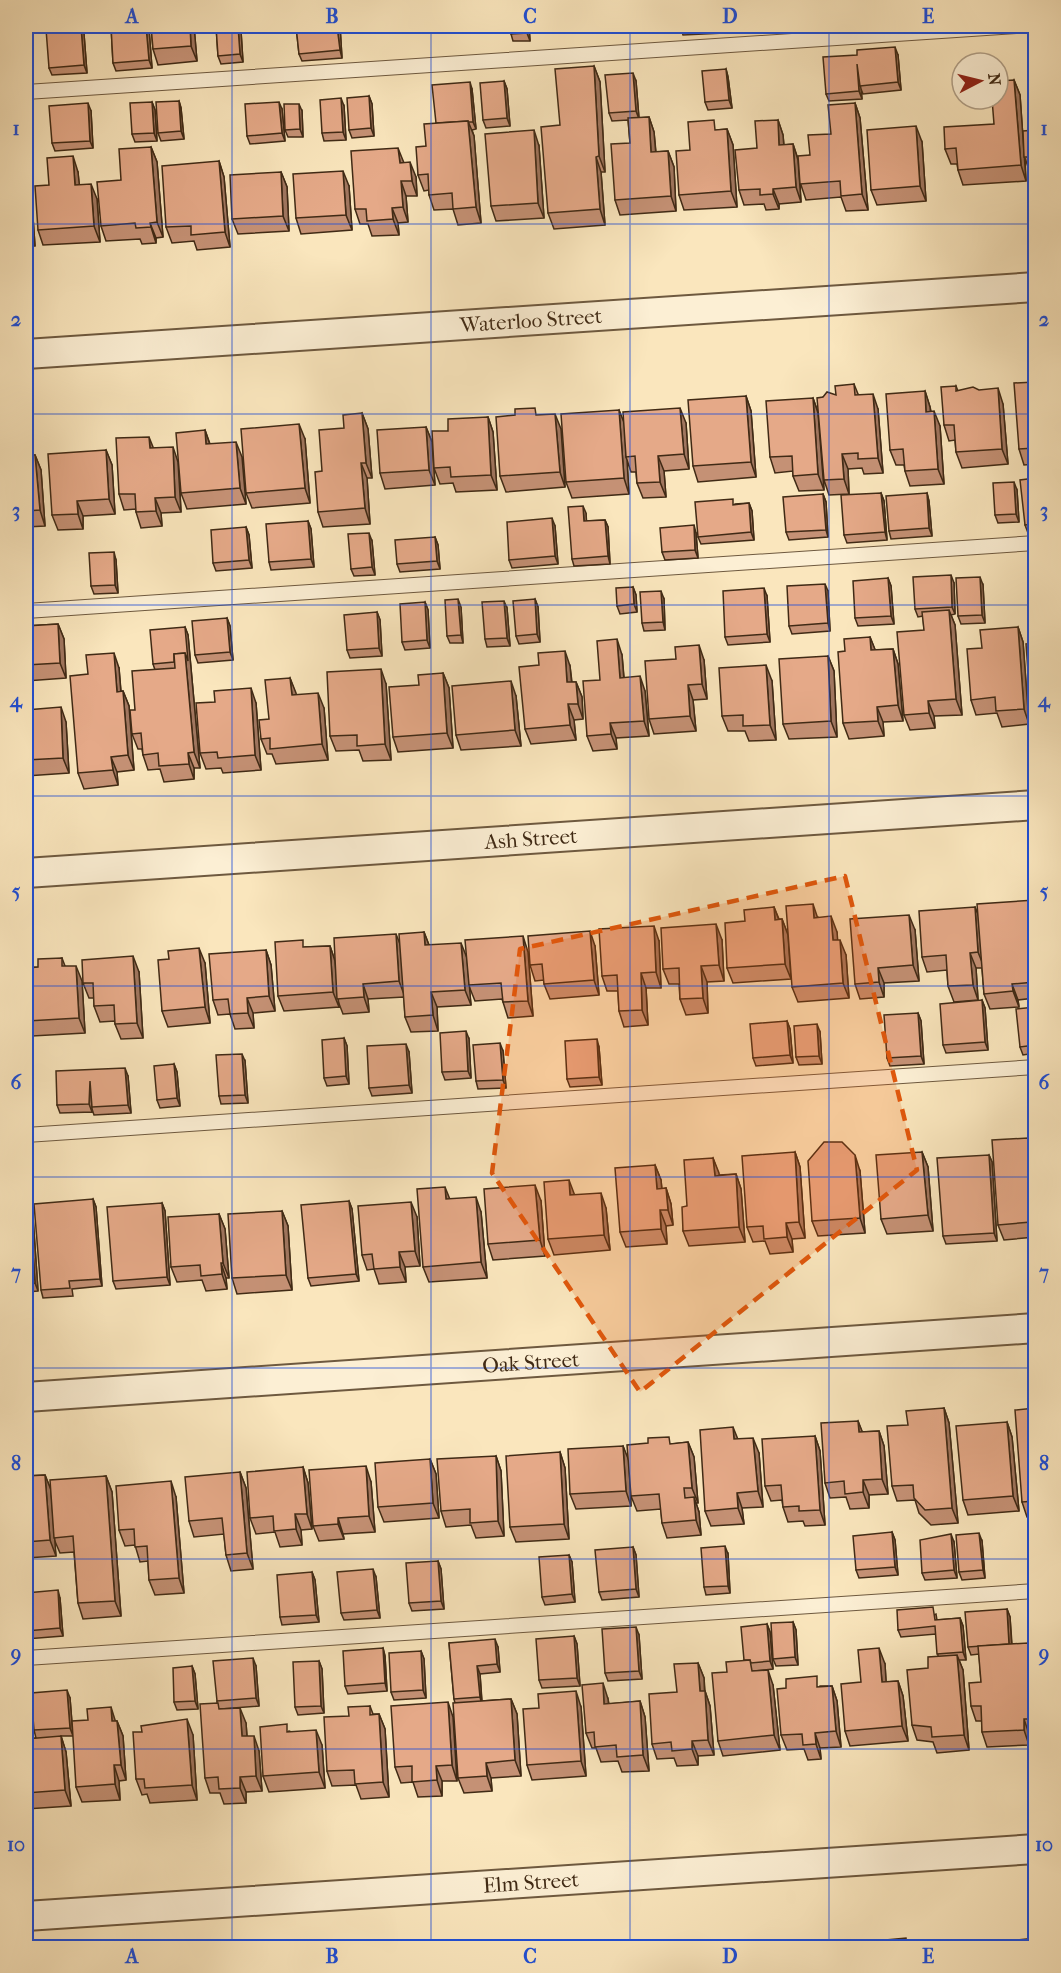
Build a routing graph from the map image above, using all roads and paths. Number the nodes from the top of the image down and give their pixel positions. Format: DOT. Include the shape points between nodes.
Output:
graph roads {
  1 [pos="1016,26"];
  2 [pos="26,92"];
  3 [pos="1035,287"];
  4 [pos="26,354"];
  5 [pos="1035,543"];
  6 [pos="26,611"];
  7 [pos="1035,805"];
  8 [pos="26,873"];
  9 [pos="1035,1067"];
  10 [pos="26,1135"];
  11 [pos="1035,1328"];
  12 [pos="26,1397"];
  13 [pos="1035,1591"];
  14 [pos="26,1658"];
  15 [pos="1035,1849"];
  16 [pos="26,1916"];
  1 -- 2 [label="lane"];
  3 -- 4 [label="street, Waterloo Street"];
  5 -- 6 [label="lane"];
  7 -- 8 [label="street, Ash Street"];
  9 -- 10 [label="lane"];
  11 -- 12 [label="street, Oak Street"];
  13 -- 14 [label="lane"];
  15 -- 16 [label="street, Elm Street"];
}
